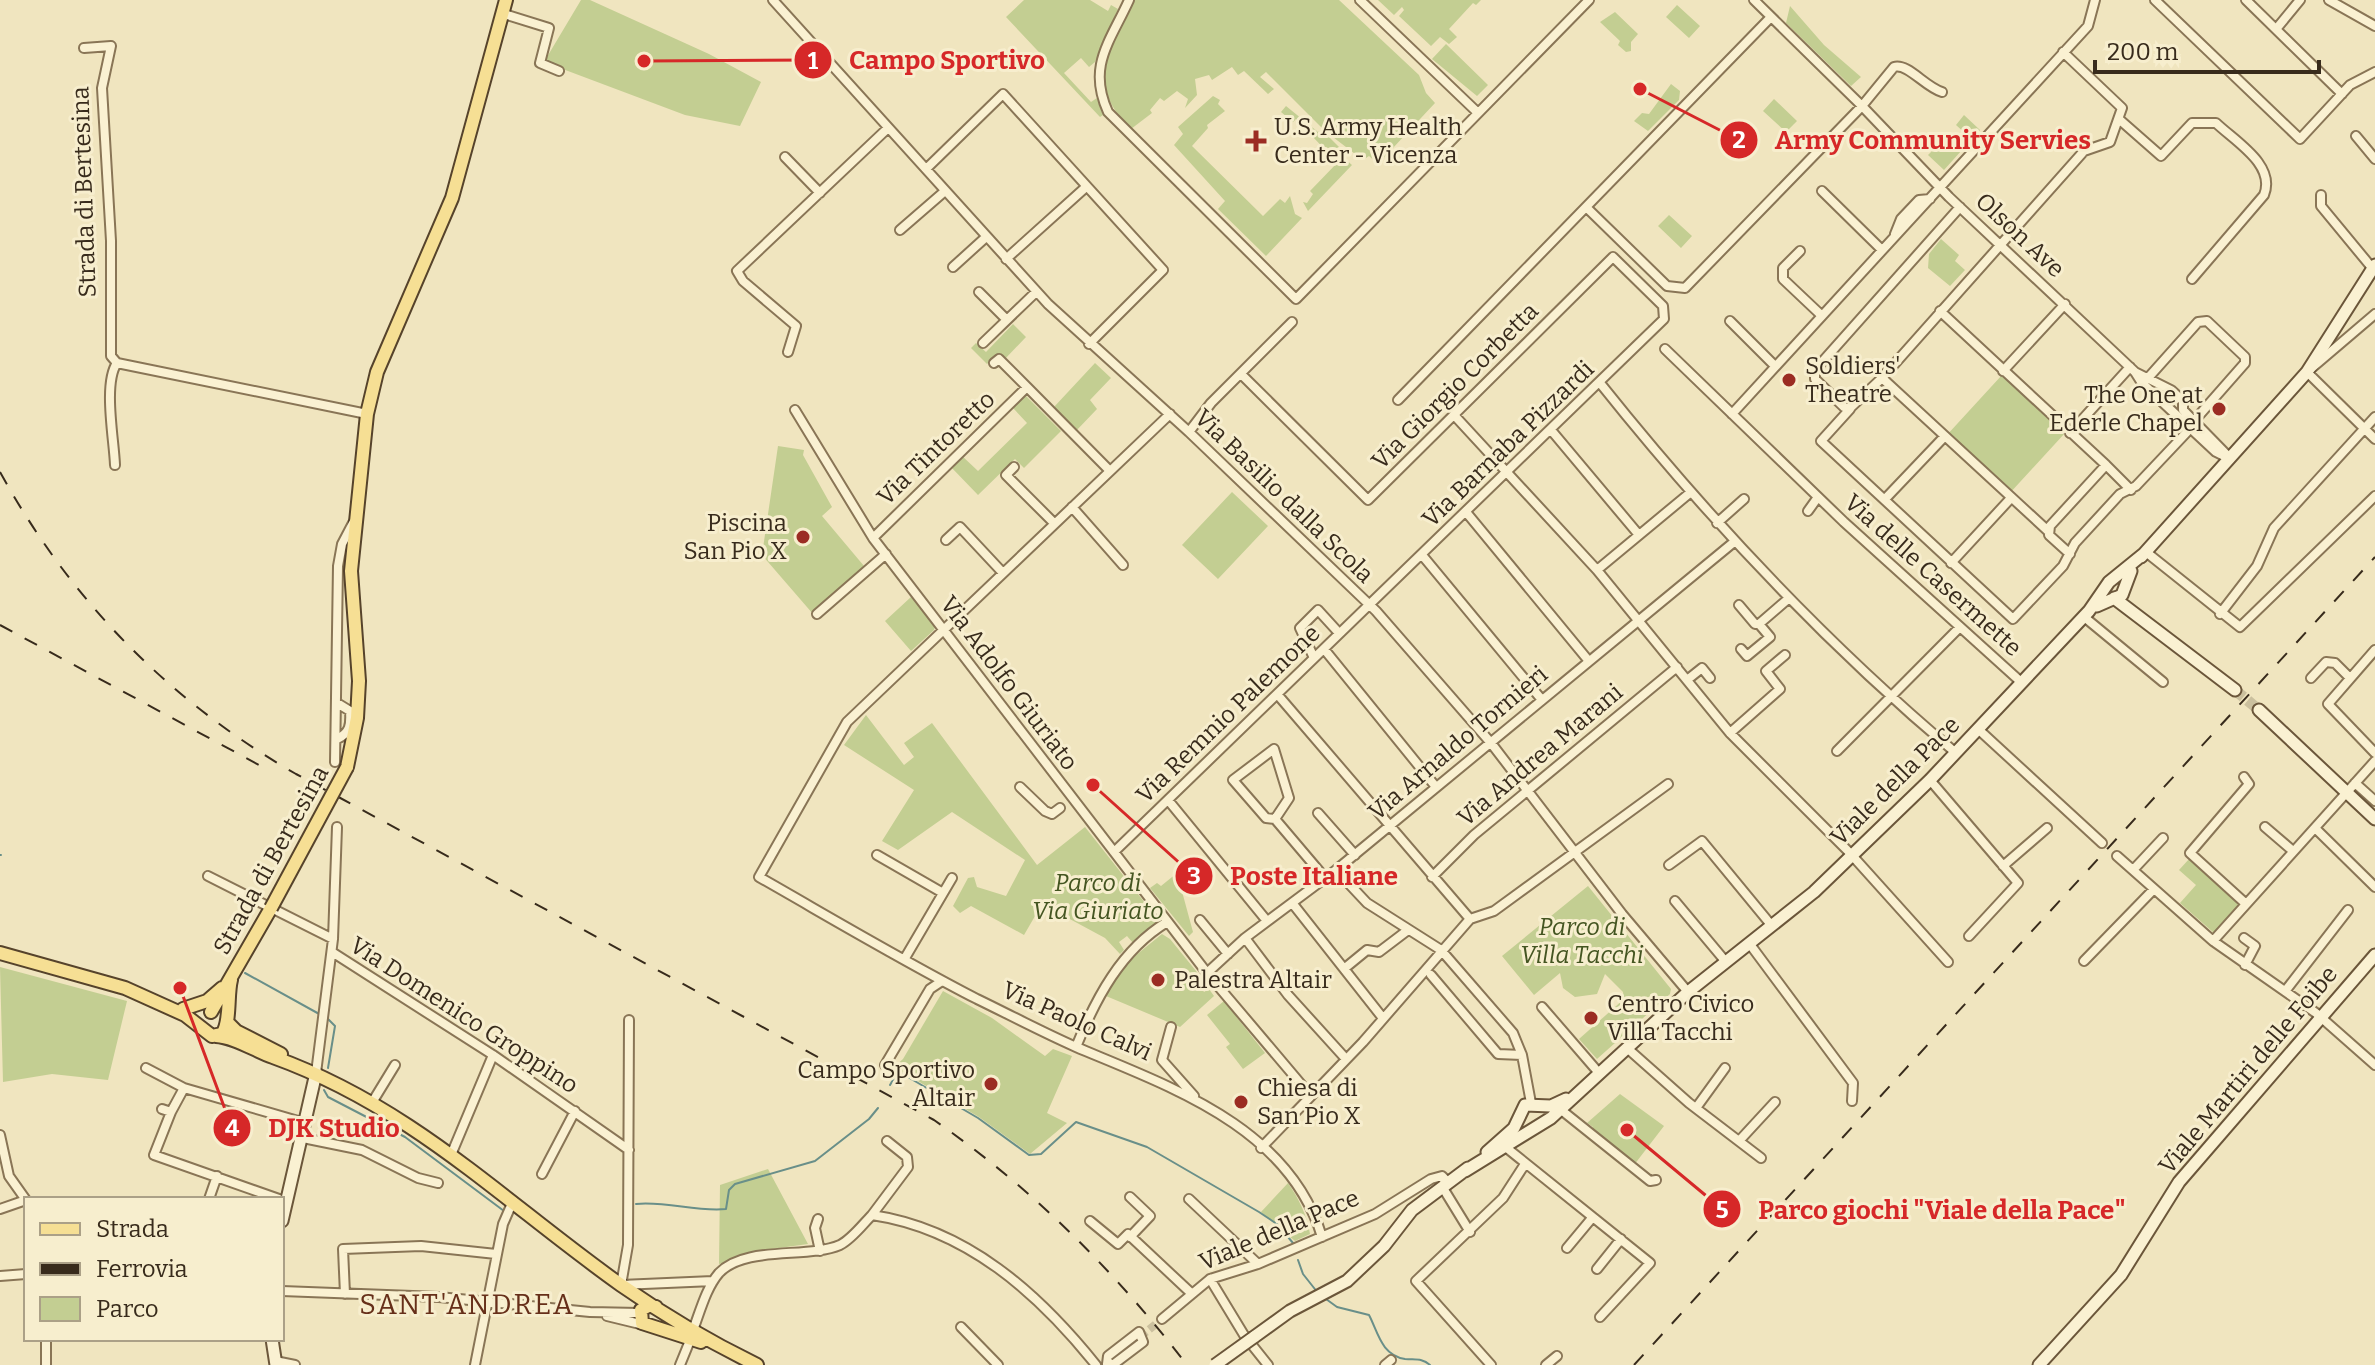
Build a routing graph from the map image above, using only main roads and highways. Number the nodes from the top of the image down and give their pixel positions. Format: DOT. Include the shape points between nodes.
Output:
graph roads {
  1 [pos="506,0"];
  2 [pos="2374,267"];
  3 [pos="2116,590"];
  4 [pos="2235,690"];
  5 [pos="2259,710"];
  6 [pos="2375,819"];
  7 [pos="0,953"];
  8 [pos="2375,955"];
  9 [pos="228,983"];
  10 [pos="164,1004"];
  11 [pos="183,1009"];
  12 [pos="210,1013"];
  13 [pos="227,1021"];
  14 [pos="210,1033"];
  15 [pos="314,1072"];
  16 [pos="1575,1093"];
  17 [pos="1536,1105"];
  18 [pos="1519,1118"];
  19 [pos="1538,1124"];
  20 [pos="1502,1144"];
  21 [pos="284,1198"];
  22 [pos="621,1285"];
  23 [pos="658,1309"];
  24 [pos="644,1319"];
  25 [pos="692,1334"];
  26 [pos="272,1341"];
  27 [pos="276,1363"];
  28 [pos="757,1365"];
  29 [pos="1215,1365"];
  30 [pos="2039,1365"];
  1 -- 9 [label="main road, Strada di Bertesina, bridge" via="452,198 377,372 367,414 351,571 359,681 354,741"];
  2 -- 3 [label="main road, Viale della Pace" via="2307,372"];
  3 -- 4 [label="main road"];
  3 -- 16 [label="main road, Viale della Pace" via="2083,616 1853,856"];
  5 -- 6 [label="main road"];
  7 -- 10 [label="main road"];
  8 -- 30 [label="main road, Viale Martiri delle Foibe" via="2179,1182 2101,1300"];
  9 -- 11 [label="main road" via="207,1001"];
  9 -- 12 [label="main road, Strada di Bertesina"];
  9 -- 13 [label="main road, Strada di Bertesina"];
  10 -- 11 [label="main road"];
  10 -- 14 [label="main road"];
  11 -- 12 [label="main road"];
  12 -- 13 [label="main road" via="222,1013"];
  12 -- 14 [label="main road, Strada di Bertesina" via="203,1023"];
  13 -- 14 [label="main road" via="224,1032"];
  13 -- 15 [label="main road" via="236,1031"];
  14 -- 15 [label="main road"];
  15 -- 21 [label="main road" via="303,1138"];
  15 -- 22 [label="main road" via="373,1101 451,1155"];
  16 -- 17 [label="main road, Viale della Pace" via="1554,1105"];
  16 -- 19 [label="main road, Viale della Pace"];
  17 -- 18 [label="main road, Viale della Pace" via="1523,1107"];
  17 -- 19 [label="main road"];
  18 -- 19 [label="main road" via="1527,1127"];
  18 -- 20 [label="main road, Viale della Pace"];
  19 -- 20 [label="main road, Viale della Pace"];
  20 -- 29 [label="main road, Viale della Pace, bridge" via="1412,1210 1347,1281 1290,1311"];
  22 -- 23 [label="main road"];
  22 -- 24 [label="main road"];
  23 -- 24 [label="main road" via="650,1305"];
  23 -- 24 [label="main road" via="660,1320"];
  23 -- 25 [label="main road"];
  24 -- 25 [label="main road"];
  25 -- 28 [label="main road"];
  26 -- 27 [label="main road"];
}
